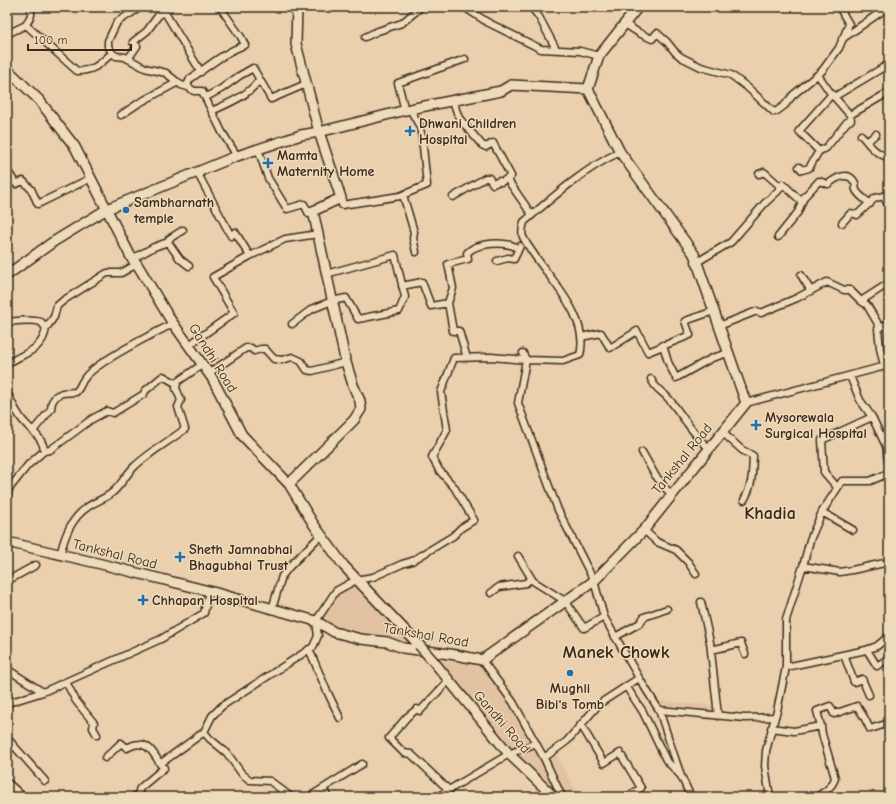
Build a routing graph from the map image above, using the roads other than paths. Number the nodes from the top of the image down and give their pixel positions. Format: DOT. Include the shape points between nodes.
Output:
graph roads {
  1 [pos="31,7"];
  2 [pos="141,7"];
  3 [pos="170,7"];
  4 [pos="220,7"];
  5 [pos="297,7"];
  6 [pos="421,7"];
  7 [pos="464,7"];
  8 [pos="531,7"];
  9 [pos="638,7"];
  10 [pos="839,7"];
  11 [pos="888,7"];
  12 [pos="164,11"];
  13 [pos="625,24"];
  14 [pos="26,25"];
  15 [pos="7,34"];
  16 [pos="365,37"];
  17 [pos="842,39"];
  18 [pos="556,49"];
  19 [pos="112,53"];
  20 [pos="599,56"];
  21 [pos="128,59"];
  22 [pos="465,59"];
  23 [pos="889,64"];
  24 [pos="7,70"];
  25 [pos="201,72"];
  26 [pos="818,75"];
  27 [pos="259,80"];
  28 [pos="178,82"];
  29 [pos="306,84"];
  30 [pos="188,87"];
  31 [pos="588,89"];
  32 [pos="889,92"];
  33 [pos="833,96"];
  34 [pos="206,97"];
  35 [pos="453,101"];
  36 [pos="408,110"];
  37 [pos="212,111"];
  38 [pos="121,115"];
  39 [pos="850,115"];
  40 [pos="319,132"];
  41 [pos="876,134"];
  42 [pos="861,135"];
  43 [pos="867,142"];
  44 [pos="258,149"];
  45 [pos="819,151"];
  46 [pos="620,152"];
  47 [pos="237,156"];
  48 [pos="889,161"];
  49 [pos="799,167"];
  50 [pos="7,170"];
  51 [pos="196,172"];
  52 [pos="759,174"];
  53 [pos="91,178"];
  54 [pos="507,179"];
  55 [pos="781,187"];
  56 [pos="403,195"];
  57 [pos="886,195"];
  58 [pos="453,197"];
  59 [pos="341,198"];
  60 [pos="801,201"];
  61 [pos="870,204"];
  62 [pos="889,206"];
  63 [pos="107,209"];
  64 [pos="313,213"];
  65 [pos="532,215"];
  66 [pos="842,223"];
  67 [pos="183,230"];
  68 [pos="318,234"];
  69 [pos="778,237"];
  70 [pos="525,240"];
  71 [pos="168,242"];
  72 [pos="518,248"];
  73 [pos="416,252"];
  74 [pos="250,256"];
  75 [pos="496,261"];
  76 [pos="135,262"];
  77 [pos="697,262"];
  78 [pos="189,266"];
  79 [pos="326,274"];
  80 [pos="7,275"];
  81 [pos="801,275"];
  82 [pos="889,283"];
  83 [pos="402,286"];
  84 [pos="811,291"];
  85 [pos="861,300"];
  86 [pos="332,301"];
  87 [pos="448,303"];
  88 [pos="714,311"];
  89 [pos="7,322"];
  90 [pos="174,323"];
  91 [pos="889,323"];
  92 [pos="292,324"];
  93 [pos="878,324"];
  94 [pos="719,326"];
  95 [pos="46,328"];
  96 [pos="581,338"];
  97 [pos="189,344"];
  98 [pos="663,346"];
  99 [pos="523,353"];
  100 [pos="728,353"];
  101 [pos="468,358"];
  102 [pos="526,360"];
  103 [pos="346,362"];
  104 [pos="7,364"];
  105 [pos="202,364"];
  106 [pos="886,366"];
  107 [pos="209,373"];
  108 [pos="850,376"];
  109 [pos="652,379"];
  110 [pos="177,384"];
  111 [pos="7,392"];
  112 [pos="746,403"];
  113 [pos="872,417"];
  114 [pos="33,431"];
  115 [pos="722,432"];
  116 [pos="709,448"];
  117 [pos="44,451"];
  118 [pos="642,452"];
  119 [pos="889,468"];
  120 [pos="889,473"];
  121 [pos="289,484"];
  122 [pos="837,487"];
  123 [pos="671,494"];
  124 [pos="7,498"];
  125 [pos="744,500"];
  126 [pos="822,512"];
  127 [pos="644,530"];
  128 [pos="854,530"];
  129 [pos="321,535"];
  130 [pos="7,542"];
  131 [pos="60,555"];
  132 [pos="518,556"];
  133 [pos="889,562"];
  134 [pos="36,565"];
  135 [pos="803,566"];
  136 [pos="696,574"];
  137 [pos="531,578"];
  138 [pos="356,580"];
  139 [pos="7,581"];
  140 [pos="594,581"];
  141 [pos="209,591"];
  142 [pos="491,593"];
  143 [pos="566,601"];
  144 [pos="701,602"];
  145 [pos="272,609"];
  146 [pos="667,609"];
  147 [pos="604,617"];
  148 [pos="316,621"];
  149 [pos="889,636"];
  150 [pos="615,637"];
  151 [pos="309,649"];
  152 [pos="711,650"];
  153 [pos="867,650"];
  154 [pos="745,654"];
  155 [pos="844,655"];
  156 [pos="889,658"];
  157 [pos="482,660"];
  158 [pos="7,667"];
  159 [pos="786,667"];
  160 [pos="639,678"];
  161 [pos="449,680"];
  162 [pos="66,682"];
  163 [pos="626,686"];
  164 [pos="43,692"];
  165 [pos="869,694"];
  166 [pos="7,700"];
  167 [pos="659,710"];
  168 [pos="718,716"];
  169 [pos="775,717"];
  170 [pos="340,718"];
  171 [pos="889,723"];
  172 [pos="581,725"];
  173 [pos="821,726"];
  174 [pos="771,728"];
  175 [pos="204,732"];
  176 [pos="98,735"];
  177 [pos="7,738"];
  178 [pos="536,743"];
  179 [pos="509,754"];
  180 [pos="105,758"];
  181 [pos="544,758"];
  182 [pos="160,764"];
  183 [pos="362,764"];
  184 [pos="681,776"];
  185 [pos="45,781"];
  186 [pos="7,784"];
  187 [pos="323,789"];
  188 [pos="449,790"];
  189 [pos="21,797"];
  190 [pos="134,797"];
  191 [pos="291,797"];
  192 [pos="309,797"];
  193 [pos="328,797"];
  194 [pos="437,797"];
  195 [pos="554,797"];
  196 [pos="562,797"];
  197 [pos="627,797"];
  198 [pos="691,797"];
  199 [pos="770,797"];
  200 [pos="816,797"];
  1 -- 14 [label="street" via="31,15"];
  2 -- 19 [label="street" via="117,22 108,41"];
  3 -- 12 [label="street"];
  4 -- 25 [label="street" via="245,45 239,46"];
  5 -- 29 [label="street" via="296,44"];
  6 -- 16 [label="street" via="402,23"];
  7 -- 18 [label="street" via="487,22 541,49"];
  8 -- 18 [label="street"];
  9 -- 13 [label="street"];
  10 -- 17 [label="street" via="849,24"];
  11 -- 17 [label="street"];
  12 -- 21 [label="street" via="151,28 133,42 137,46"];
  12 -- 25 [label="street"];
  13 -- 20 [label="street"];
  13 -- 26 [label="street" via="652,39 658,33 675,52 690,62 731,75 774,112"];
  14 -- 15 [label="street"];
  14 -- 19 [label="street" via="77,71 87,71 101,64"];
  17 -- 26 [label="street" via="839,48"];
  18 -- 20 [label="street"];
  19 -- 21 [label="street"];
  20 -- 31 [label="street"];
  21 -- 28 [label="street" via="145,68 166,73"];
  22 -- 36 [label="street" via="398,82"];
  23 -- 33 [label="street"];
  24 -- 53 [label="street, Gandhi Road" via="39,100 75,146"];
  25 -- 30 [label="street" via="190,79"];
  26 -- 33 [label="street"];
  27 -- 29 [label="street" via="271,99"];
  27 -- 34 [label="street" via="253,68"];
  27 -- 37 [label="street" via="246,94"];
  28 -- 30 [label="street"];
  28 -- 38 [label="street"];
  29 -- 40 [label="street"];
  30 -- 34 [label="street" via="194,91 202,91"];
  31 -- 35 [label="street" via="511,85 501,91"];
  31 -- 46 [label="street"];
  32 -- 39 [label="street"];
  33 -- 39 [label="street"];
  33 -- 45 [label="street" via="798,131"];
  34 -- 37 [label="street"];
  35 -- 36 [label="street"];
  35 -- 54 [label="street" via="459,118 482,145 486,147 493,143 511,176"];
  36 -- 40 [label="street"];
  36 -- 56 [label="street" via="421,131 427,185"];
  37 -- 47 [label="street"];
  39 -- 45 [label="street" via="851,120 826,148"];
  40 -- 44 [label="street"];
  40 -- 59 [label="street"];
  41 -- 43 [label="street"];
  42 -- 43 [label="street"];
  43 -- 48 [label="street" via="874,151 887,157"];
  44 -- 47 [label="street"];
  44 -- 64 [label="street" via="268,178 287,210 304,204 309,214"];
  45 -- 49 [label="street" via="809,168 802,170"];
  46 -- 65 [label="street" via="605,159 545,202"];
  46 -- 77 [label="street" via="694,254"];
  47 -- 51 [label="street"];
  50 -- 53 [label="street" via="16,184 23,181 31,189 38,204"];
  51 -- 63 [label="street"];
  51 -- 74 [label="street" via="231,236 235,232"];
  52 -- 55 [label="street" via="764,172"];
  53 -- 63 [label="street, Gandhi Road"];
  54 -- 58 [label="street" via="492,184 489,178 485,178"];
  54 -- 65 [label="street"];
  55 -- 60 [label="street" via="783,184"];
  55 -- 77 [label="street" via="731,242"];
  56 -- 59 [label="street" via="342,205"];
  56 -- 73 [label="street" via="414,232"];
  57 -- 61 [label="street" via="875,198"];
  57 -- 62 [label="street"];
  59 -- 64 [label="street"];
  60 -- 61 [label="street" via="819,181 828,184 844,175 851,177 856,190"];
  60 -- 69 [label="street" via="798,212"];
  61 -- 66 [label="street" via="857,215 851,213"];
  63 -- 76 [label="street, Gandhi Road"];
  63 -- 80 [label="street" via="53,242"];
  64 -- 68 [label="street"];
  65 -- 70 [label="street" via="524,222 522,236"];
  67 -- 71 [label="street"];
  68 -- 74 [label="street" via="286,239"];
  68 -- 79 [label="street"];
  70 -- 72 [label="street"];
  70 -- 96 [label="street" via="576,317"];
  71 -- 76 [label="street" via="154,247"];
  71 -- 78 [label="street" via="180,259"];
  72 -- 75 [label="street" via="514,259"];
  72 -- 87 [label="street" via="500,243 486,245 471,249 467,253 468,259 448,264 453,288"];
  74 -- 97 [label="street" via="213,277 234,313"];
  76 -- 90 [label="street, Gandhi Road"];
  76 -- 95 [label="street" via="121,273 107,273 64,300 57,306 54,317"];
  77 -- 88 [label="street"];
  79 -- 83 [label="street" via="395,255"];
  79 -- 86 [label="street"];
  81 -- 84 [label="street"];
  82 -- 85 [label="street"];
  83 -- 86 [label="street" via="405,297 399,311 358,318 346,298"];
  83 -- 87 [label="street" via="422,282 431,306"];
  84 -- 85 [label="street" via="827,282 850,290"];
  84 -- 94 [label="street" via="761,313 756,311"];
  85 -- 93 [label="street" via="867,305"];
  86 -- 92 [label="street" via="312,309"];
  86 -- 103 [label="street"];
  87 -- 101 [label="street" via="453,331 459,331"];
  88 -- 94 [label="street"];
  88 -- 98 [label="street" via="685,321 690,335"];
  89 -- 95 [label="street" via="37,321"];
  90 -- 97 [label="street, Gandhi Road"];
  90 -- 114 [label="street" via="98,366 84,379 76,392 56,396 51,409"];
  91 -- 106 [label="street" via="878,329 880,348"];
  94 -- 100 [label="street"];
  95 -- 104 [label="street" via="43,341 37,348"];
  96 -- 98 [label="street" via="601,333 610,348 637,331 648,352"];
  96 -- 102 [label="street" via="580,355 563,361"];
  97 -- 105 [label="street, Gandhi Road"];
  98 -- 100 [label="street" via="676,378 712,358"];
  99 -- 102 [label="street"];
  100 -- 112 [label="street"];
  101 -- 102 [label="street"];
  101 -- 138 [label="street" via="454,358 441,392 447,430 432,457 474,520 412,561 373,577"];
  102 -- 140 [label="street" via="518,403 558,510"];
  103 -- 107 [label="street" via="312,371 307,370 301,361 292,357 274,359 266,349 254,352 251,348 246,348"];
  103 -- 121 [label="street" via="361,409 354,420"];
  105 -- 107 [label="street, Gandhi Road"];
  105 -- 110 [label="street"];
  106 -- 108 [label="street"];
  107 -- 121 [label="street, Gandhi Road" via="242,435"];
  108 -- 112 [label="street"];
  108 -- 113 [label="street" via="860,400"];
  109 -- 116 [label="street" via="655,387 668,398 698,439"];
  110 -- 117 [label="street" via="164,376 144,394 113,413 107,411 92,419 50,450"];
  110 -- 131 [label="street" via="181,400 178,407 185,429 149,453 133,467 117,488 78,515 65,535"];
  111 -- 114 [label="street" via="19,416"];
  112 -- 115 [label="street, Tankshal Road"];
  113 -- 119 [label="street" via="886,446"];
  113 -- 122 [label="street" via="822,440 824,472"];
  114 -- 117 [label="street" via="44,446"];
  115 -- 116 [label="street, Tankshal Road"];
  115 -- 125 [label="street" via="742,450 754,456 750,490"];
  116 -- 123 [label="street, Tankshal Road"];
  117 -- 124 [label="street" via="28,465 9,489"];
  118 -- 123 [label="street" via="655,475"];
  120 -- 122 [label="street" via="870,481 842,481"];
  121 -- 129 [label="street, Gandhi Road"];
  122 -- 126 [label="street"];
  123 -- 127 [label="street, Tankshal Road"];
  126 -- 128 [label="street"];
  126 -- 135 [label="street" via="810,540"];
  127 -- 136 [label="street" via="657,542 676,550"];
  127 -- 140 [label="street, Tankshal Road"];
  129 -- 138 [label="street, Gandhi Road"];
  129 -- 145 [label="street" via="282,576"];
  130 -- 131 [label="street, Tankshal Road"];
  131 -- 141 [label="street, Tankshal Road"];
  132 -- 137 [label="street"];
  133 -- 135 [label="street" via="840,572"];
  134 -- 139 [label="street"];
  135 -- 159 [label="street" via="786,620"];
  137 -- 142 [label="street" via="526,583 499,587"];
  137 -- 143 [label="street"];
  138 -- 148 [label="street" via="336,591"];
  138 -- 161 [label="street, Gandhi Road, bridge"];
  140 -- 143 [label="street, Tankshal Road"];
  140 -- 147 [label="street"];
  141 -- 145 [label="street, Tankshal Road"];
  141 -- 162 [label="street" via="204,613 161,639"];
  143 -- 147 [label="street" via="584,628"];
  143 -- 157 [label="street, Tankshal Road"];
  144 -- 152 [label="street"];
  145 -- 148 [label="street, Tankshal Road"];
  146 -- 150 [label="street" via="644,617 640,623"];
  147 -- 150 [label="street"];
  148 -- 151 [label="street" via="318,636"];
  148 -- 157 [label="street, Tankshal Road" via="334,632 361,639"];
  149 -- 153 [label="street" via="878,646"];
  150 -- 160 [label="street"];
  151 -- 170 [label="street"];
  151 -- 175 [label="street" via="222,706 212,716"];
  152 -- 154 [label="street" via="741,643"];
  152 -- 168 [label="street"];
  153 -- 155 [label="street"];
  153 -- 156 [label="street" via="877,666"];
  155 -- 159 [label="street"];
  155 -- 165 [label="street" via="854,682 862,679"];
  157 -- 178 [label="street" via="513,702"];
  158 -- 164 [label="street"];
  159 -- 169 [label="street"];
  160 -- 163 [label="street"];
  160 -- 167 [label="street"];
  161 -- 179 [label="street, Gandhi Road"];
  161 -- 188 [label="street" via="420,711 417,709 407,717 389,738 404,753 412,754"];
  162 -- 164 [label="street"];
  162 -- 176 [label="street" via="76,701 94,723 93,728"];
  163 -- 172 [label="street" via="599,704"];
  163 -- 184 [label="street" via="643,712 666,760"];
  164 -- 166 [label="street" via="11,702"];
  167 -- 168 [label="street"];
  167 -- 184 [label="street"];
  168 -- 169 [label="street"];
  169 -- 174 [label="street"];
  171 -- 173 [label="street" via="870,729 857,706 834,714 830,706 817,711"];
  172 -- 181 [label="street"];
  172 -- 197 [label="street" via="604,763 620,753 640,788"];
  173 -- 174 [label="street" via="794,731"];
  173 -- 200 [label="street" via="835,778 828,789"];
  174 -- 199 [label="street" via="765,766"];
  175 -- 182 [label="street"];
  175 -- 191 [label="street" via="227,752 242,774 250,780 270,781"];
  177 -- 185 [label="street"];
  178 -- 179 [label="street"];
  178 -- 181 [label="street"];
  179 -- 188 [label="street"];
  179 -- 195 [label="street, Gandhi Road"];
  180 -- 182 [label="street" via="121,743 127,748 134,744 142,744 152,750"];
  181 -- 196 [label="street"];
  182 -- 190 [label="street" via="164,768 140,788"];
  183 -- 187 [label="street"];
  184 -- 198 [label="street"];
  186 -- 189 [label="street"];
  187 -- 192 [label="street"];
  187 -- 193 [label="street"];
  188 -- 194 [label="street"];
}
